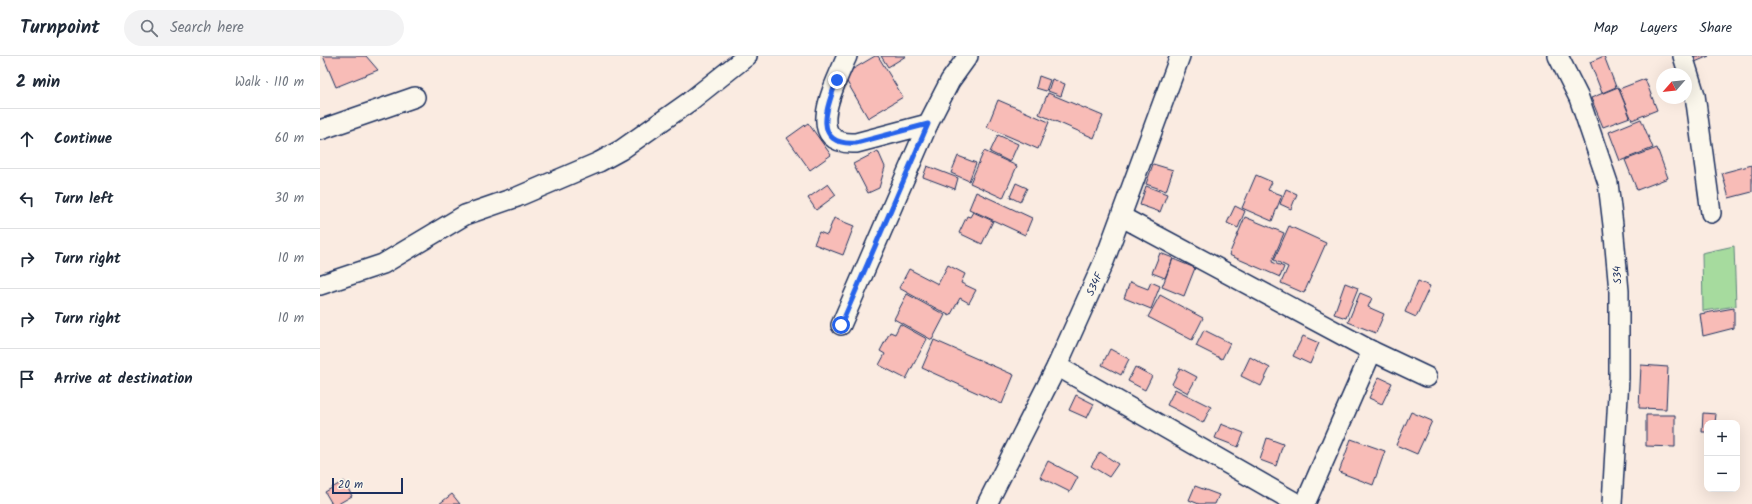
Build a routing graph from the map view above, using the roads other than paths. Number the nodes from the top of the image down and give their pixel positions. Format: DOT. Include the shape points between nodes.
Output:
graph roads {
  1 [pos="747,56"];
  2 [pos="847,56"];
  3 [pos="968,56"];
  4 [pos="1180,56"];
  5 [pos="1558,56"];
  6 [pos="1684,56"];
  7 [pos="414,97"];
  8 [pos="928,124"];
  9 [pos="320,130"];
  10 [pos="1710,213"];
  11 [pos="1122,217"];
  12 [pos="320,285"];
  13 [pos="841,325"];
  14 [pos="1372,352"];
  15 [pos="1057,366"];
  16 [pos="1427,378"];
  17 [pos="987,504"];
  18 [pos="1298,504"];
  19 [pos="1305,504"];
  20 [pos="1612,504"];
  1 -- 12 [label="street" via="689,102 621,150 599,162 517,197 465,215 383,264"];
  2 -- 8 [label="street" via="825,118 829,134 836,140 844,144 856,143"];
  3 -- 8 [label="street" via="950,81"];
  4 -- 11 [label="street, S34F"];
  5 -- 20 [label="street, S34" via="1579,98 1608,183 1610,197 1619,291 1619,370"];
  6 -- 10 [label="street" via="1695,95"];
  7 -- 9 [label="street"];
  8 -- 13 [label="street"];
  11 -- 14 [label="street"];
  11 -- 15 [label="street, S34F"];
  14 -- 16 [label="street"];
  14 -- 19 [label="street"];
  15 -- 17 [label="street, S34F"];
  15 -- 18 [label="street"];
}
